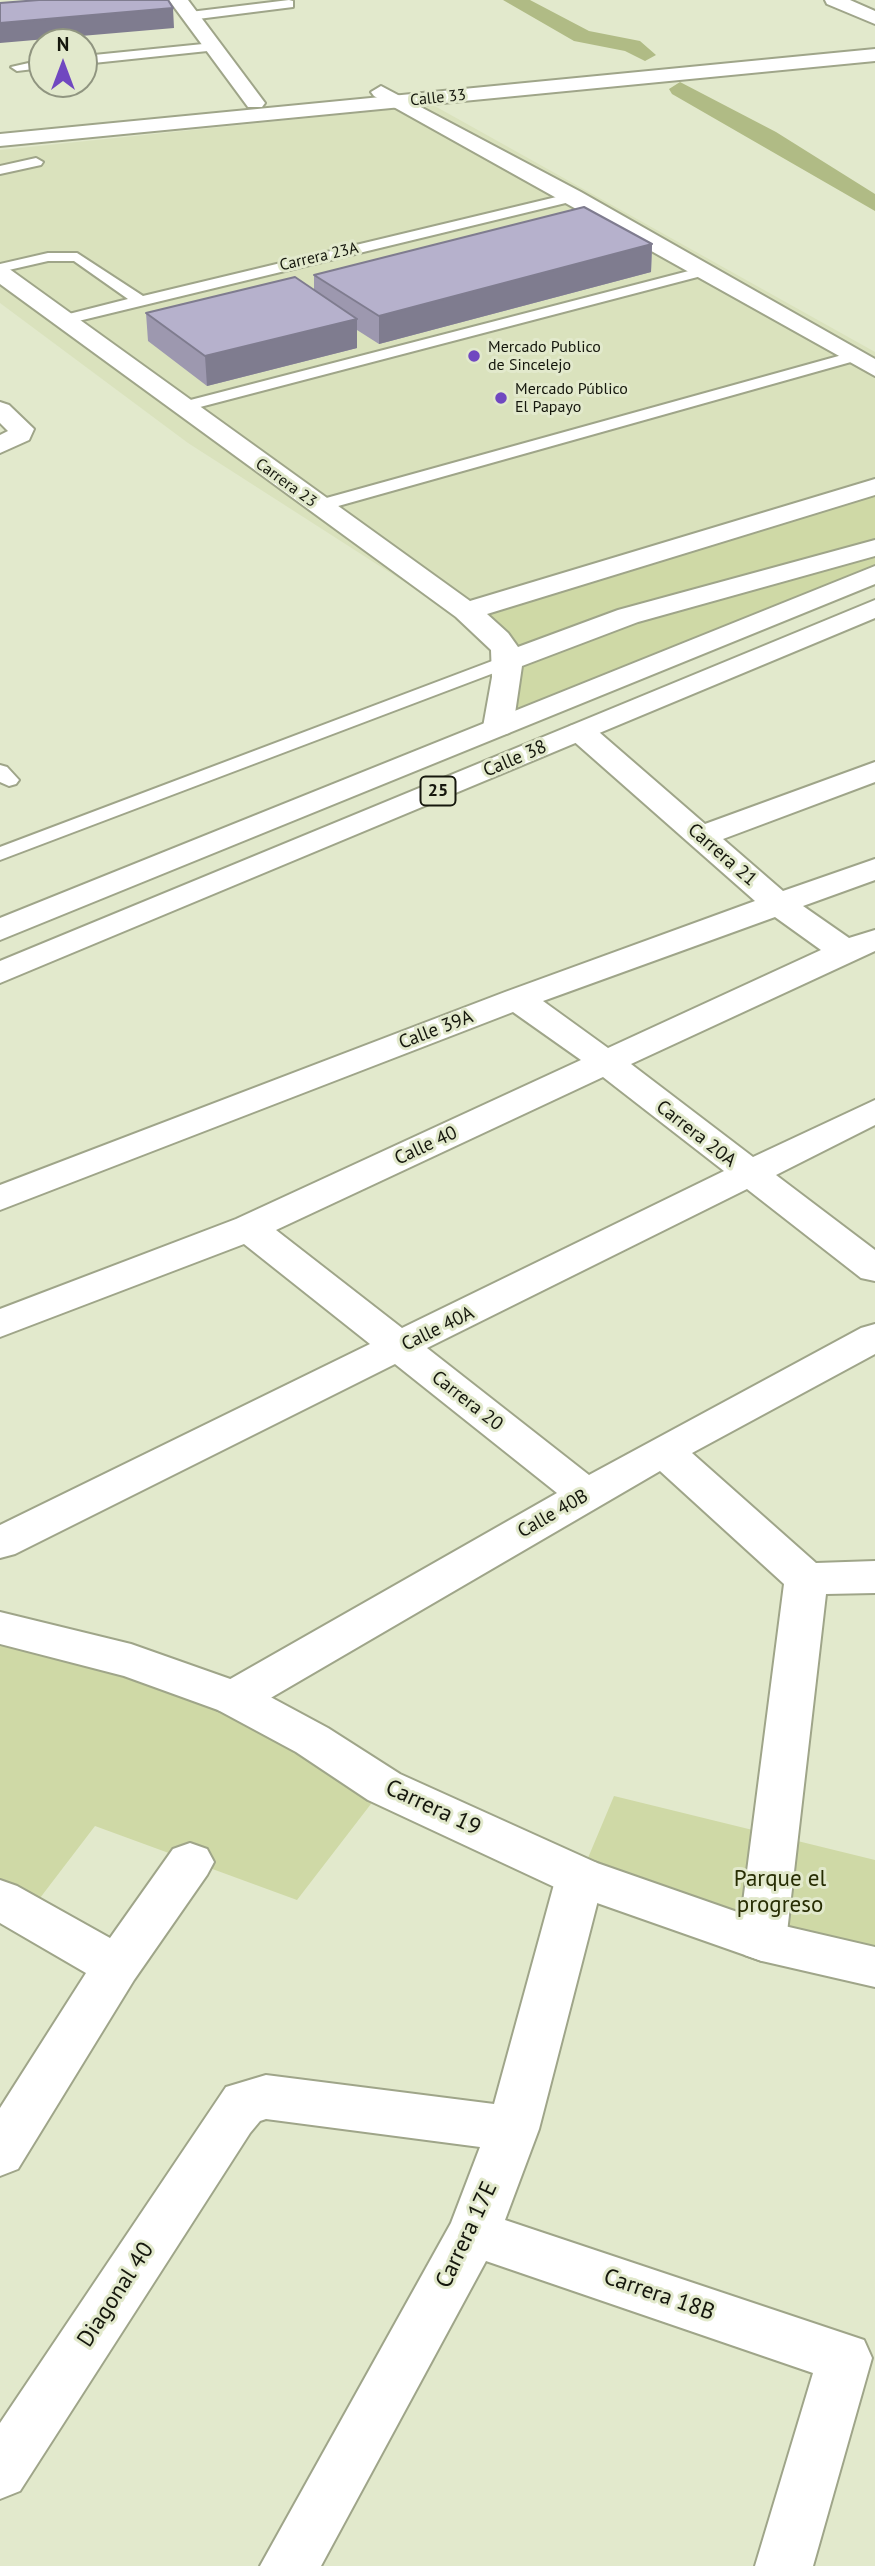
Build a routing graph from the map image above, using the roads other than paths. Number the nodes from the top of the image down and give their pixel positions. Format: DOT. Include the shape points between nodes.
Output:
graph roads {
  1 [pos="834,0"];
  2 [pos="289,4"];
  3 [pos="184,8"];
  4 [pos="875,18"];
  5 [pos="875,44"];
  6 [pos="213,47"];
  7 [pos="875,55"];
  8 [pos="98,59"];
  9 [pos="28,66"];
  10 [pos="17,67"];
  11 [pos="389,97"];
  12 [pos="254,103"];
  13 [pos="0,128"];
  14 [pos="0,139"];
  15 [pos="36,162"];
  16 [pos="0,170"];
  17 [pos="573,197"];
  18 [pos="0,270"];
  19 [pos="704,271"];
  20 [pos="139,300"];
  21 [pos="66,319"];
  22 [pos="853,357"];
  23 [pos="875,369"];
  24 [pos="181,407"];
  25 [pos="0,410"];
  26 [pos="0,445"];
  27 [pos="875,487"];
  28 [pos="318,506"];
  29 [pos="875,548"];
  30 [pos="875,574"];
  31 [pos="875,608"];
  32 [pos="466,611"];
  33 [pos="628,616"];
  34 [pos="508,661"];
  35 [pos="498,727"];
  36 [pos="582,732"];
  37 [pos="875,771"];
  38 [pos="700,836"];
  39 [pos="0,854"];
  40 [pos="875,869"];
  41 [pos="778,904"];
  42 [pos="0,930"];
  43 [pos="860,945"];
  44 [pos="0,973"];
  45 [pos="517,999"];
  46 [pos="607,1063"];
  47 [pos="875,1111"];
  48 [pos="749,1175"];
  49 [pos="0,1198"];
  50 [pos="249,1227"];
  51 [pos="875,1269"];
  52 [pos="0,1324"];
  53 [pos="875,1337"];
  54 [pos="400,1349"];
  55 [pos="663,1451"];
  56 [pos="587,1495"];
  57 [pos="0,1543"];
  58 [pos="875,1577"];
  59 [pos="806,1578"];
  60 [pos="0,1628"];
  61 [pos="234,1698"];
  62 [pos="190,1861"];
  63 [pos="580,1877"];
  64 [pos="0,1900"];
  65 [pos="762,1941"];
  66 [pos="117,1966"];
  67 [pos="875,1967"];
  68 [pos="513,2129"];
  69 [pos="0,2153"];
  70 [pos="472,2233"];
  71 [pos="0,2472"];
  72 [pos="289,2566"];
  73 [pos="784,2566"];
  1 -- 4 [label="main road"];
  2 -- 3 [label="lane"];
  3 -- 6 [label="main road"];
  5 -- 11 [label="main road, Calle 33"];
  6 -- 8 [label="lane"];
  6 -- 12 [label="main road"];
  7 -- 11 [label="main road, Calle 33"];
  9 -- 10 [label="lane"];
  11 -- 12 [label="main road, Calle 33"];
  11 -- 14 [label="main road, Calle 33"];
  11 -- 17 [label="main road"];
  12 -- 13 [label="main road, Calle 33"];
  15 -- 16 [label="lane"];
  17 -- 19 [label="main road"];
  17 -- 20 [label="lane, Carrera 23A"];
  18 -- 20 [label="lane" via="48,257 78,257"];
  18 -- 21 [label="main road, Carrera 23"];
  19 -- 22 [label="main road"];
  19 -- 24 [label="lane"];
  20 -- 21 [label="lane, Carrera 23A"];
  21 -- 24 [label="main road, Carrera 23"];
  22 -- 23 [label="main road"];
  22 -- 28 [label="lane"];
  24 -- 28 [label="main road, Carrera 23"];
  25 -- 26 [label="main road" via="21,429 13,441"];
  27 -- 32 [label="main road"];
  28 -- 32 [label="main road, Carrera 23"];
  29 -- 33 [label="main road"];
  30 -- 35 [label="main road, Calle 38 / 25"];
  31 -- 36 [label="main road, Calle 38 / 25"];
  32 -- 33 [label="main road" via="559,621"];
  32 -- 34 [label="main road, Carrera 23" via="498,640"];
  33 -- 34 [label="main road"];
  34 -- 35 [label="main road"];
  34 -- 39 [label="lane"];
  35 -- 42 [label="main road, Calle 38 / 25"];
  36 -- 38 [label="main road, Carrera 21"];
  36 -- 44 [label="main road, Calle 38 / 25"];
  37 -- 38 [label="main road"];
  38 -- 41 [label="main road, Carrera 21"];
  40 -- 41 [label="main road, Calle 39A"];
  41 -- 43 [label="main road, Carrera 21"];
  41 -- 45 [label="main road, Calle 39A"];
  43 -- 46 [label="main road, Calle 40"];
  45 -- 46 [label="main road, Carrera 20A"];
  45 -- 49 [label="main road, Calle 39A"];
  46 -- 48 [label="main road, Carrera 20A"];
  46 -- 50 [label="main road, Calle 40"];
  47 -- 48 [label="main road, Calle 40A"];
  48 -- 51 [label="main road, Carrera 20A"];
  48 -- 54 [label="main road, Calle 40A"];
  50 -- 52 [label="main road, Calle 40"];
  50 -- 54 [label="main road, Carrera 20"];
  53 -- 55 [label="main road, Calle 40B"];
  54 -- 56 [label="main road, Carrera 20"];
  54 -- 57 [label="main road, Calle 40A"];
  55 -- 56 [label="main road, Calle 40B"];
  55 -- 59 [label="main road"];
  56 -- 61 [label="main road, Calle 40B"];
  58 -- 59 [label="main road"];
  59 -- 65 [label="main road"];
  60 -- 61 [label="main road, Carrera 19" via="131,1661"];
  61 -- 63 [label="main road, Carrera 19" via="312,1740 384,1787"];
  62 -- 66 [label="main road"];
  63 -- 65 [label="main road, Carrera 19"];
  63 -- 68 [label="main road, Carrera 17E"];
  64 -- 66 [label="main road"];
  65 -- 67 [label="main road, Carrera 19"];
  66 -- 69 [label="main road"];
  68 -- 70 [label="main road, Carrera 17E"];
  68 -- 71 [label="main road, Diagonal 40" via="266,2097 244,2103"];
  70 -- 72 [label="main road, Carrera 17E"];
  70 -- 73 [label="main road, Carrera 18B" via="845,2358"];
}
